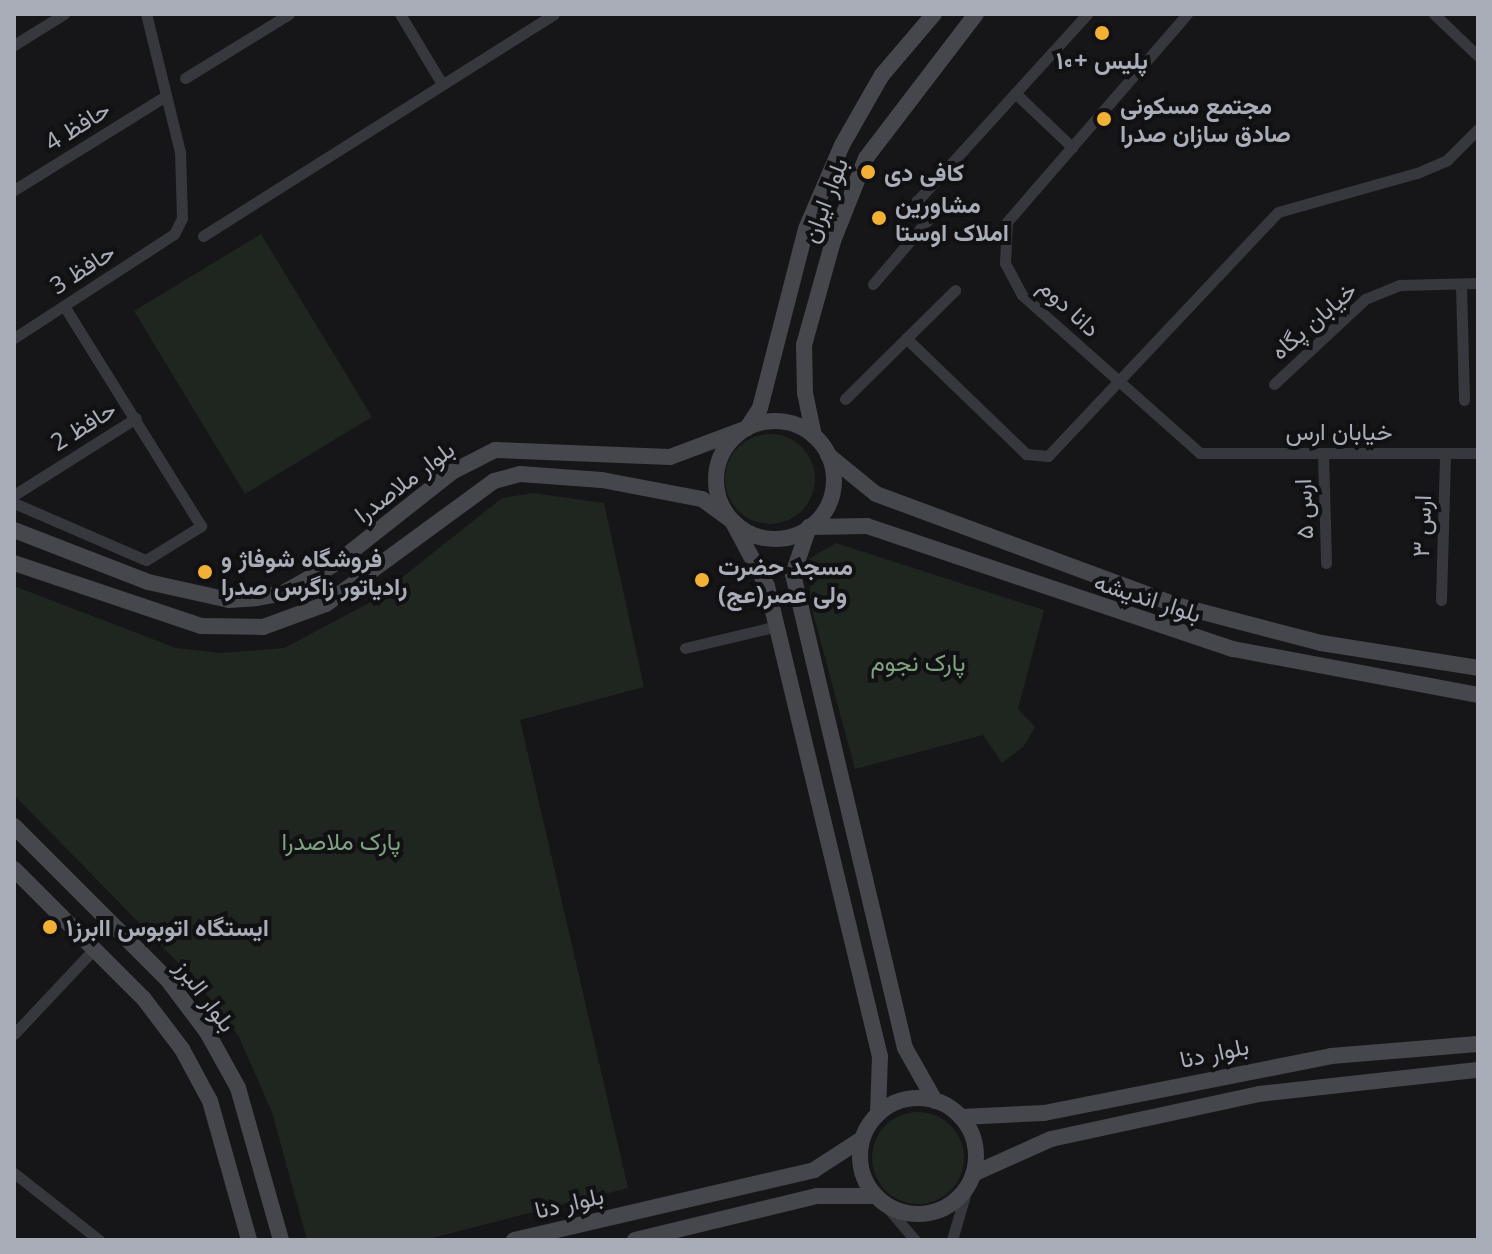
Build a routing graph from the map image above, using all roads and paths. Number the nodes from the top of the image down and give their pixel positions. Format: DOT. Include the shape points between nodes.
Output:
graph roads {
  1 [pos="64,14"];
  2 [pos="146,14"];
  3 [pos="289,14"];
  4 [pos="400,14"];
  5 [pos="554,14"];
  6 [pos="934,14"];
  7 [pos="976,14"];
  8 [pos="1087,14"];
  9 [pos="1434,14"];
  10 [pos="1180,16"];
  11 [pos="14,45"];
  12 [pos="1478,56"];
  13 [pos="185,78"];
  14 [pos="442,84"];
  15 [pos="1015,93"];
  16 [pos="164,97"];
  17 [pos="1478,129"];
  18 [pos="1072,147"];
  19 [pos="14,190"];
  20 [pos="806,229"];
  21 [pos="203,236"];
  22 [pos="833,241"];
  23 [pos="1478,283"];
  24 [pos="873,284"];
  25 [pos="1461,285"];
  26 [pos="955,290"];
  27 [pos="64,306"];
  28 [pos="14,338"];
  29 [pos="906,338"];
  30 [pos="1119,381"];
  31 [pos="1274,384"];
  32 [pos="845,399"];
  33 [pos="1464,400"];
  34 [pos="136,418"];
  35 [pos="747,428"];
  36 [pos="814,436"];
  37 [pos="1200,453"];
  38 [pos="1323,453"];
  39 [pos="1445,453"];
  40 [pos="1478,453"];
  41 [pos="828,455"];
  42 [pos="14,495"];
  43 [pos="14,503"];
  44 [pos="732,521"];
  45 [pos="809,527"];
  46 [pos="14,530"];
  47 [pos="14,563"];
  48 [pos="1326,563"];
  49 [pos="1441,600"];
  50 [pos="777,626"];
  51 [pos="685,648"];
  52 [pos="1478,668"];
  53 [pos="1478,695"];
  54 [pos="14,826"];
  55 [pos="14,869"];
  56 [pos="94,949"];
  57 [pos="14,1034"];
  58 [pos="1478,1044"];
  59 [pos="1478,1070"];
  60 [pos="935,1101"];
  61 [pos="878,1114"];
  62 [pos="961,1117"];
  63 [pos="862,1139"];
  64 [pos="14,1173"];
  65 [pos="970,1181"];
  66 [pos="880,1201"];
  67 [pos="85,1236"];
  68 [pos="99,1240"];
  69 [pos="249,1240"];
  70 [pos="281,1240"];
  71 [pos="514,1240"];
  72 [pos="635,1240"];
  73 [pos="915,1240"];
  74 [pos="952,1240"];
  1 -- 11 [label="street"];
  2 -- 16 [label="street"];
  3 -- 13 [label="street"];
  4 -- 14 [label="street"];
  5 -- 14 [label="street"];
  6 -- 20 [label="main road, بلوار ایران" via="882,75"];
  7 -- 22 [label="main road, بلوار ایران" via="866,158"];
  8 -- 15 [label="street"];
  9 -- 12 [label="street"];
  10 -- 18 [label="street, دانا دوم"];
  14 -- 21 [label="street"];
  15 -- 18 [label="street"];
  15 -- 24 [label="street" via="917,201 931,216"];
  16 -- 19 [label="street, حافظ 4"];
  16 -- 27 [label="street, حافظ 3" via="180,152 182,218 174,234"];
  17 -- 30 [label="street" via="1447,160 1427,169 1278,212"];
  18 -- 30 [label="street, دانا دوم" via="1007,222 1005,263 1022,295"];
  20 -- 22 [label="main road"];
  20 -- 35 [label="main road, بلوار ایران" via="760,408"];
  22 -- 36 [label="main road, بلوار ایران" via="804,345"];
  23 -- 25 [label="street, خیابان پگاه"];
  25 -- 31 [label="street, خیابان پگاه" via="1399,285 1365,299"];
  25 -- 33 [label="street"];
  26 -- 29 [label="street"];
  27 -- 28 [label="street, حافظ 3"];
  27 -- 34 [label="street"];
  29 -- 30 [label="street" via="1026,454 1048,456"];
  29 -- 32 [label="street"];
  30 -- 37 [label="street, دانا دوم"];
  34 -- 42 [label="street, حافظ 2"];
  34 -- 43 [label="street" via="201,526 146,560"];
  35 -- 36 [label="main road" via="782,421"];
  35 -- 44 [label="main road" via="727,446 716,471 716,489"];
  35 -- 46 [label="main road, بلوار ملاصدرا" via="670,457 512,448 485,454 452,472 338,562 283,593 256,598 229,600 148,582"];
  36 -- 41 [label="main road"];
  37 -- 38 [label="street, خیابان ارس"];
  38 -- 39 [label="street, خیابان ارس"];
  38 -- 48 [label="street, ارس ۵"];
  39 -- 40 [label="street, خیابان ارس"];
  39 -- 49 [label="street, ارس ۳"];
  41 -- 45 [label="main road" via="829,502"];
  41 -- 52 [label="main road, بلوار اندیشه" via="876,494 1176,605 1321,643"];
  44 -- 45 [label="main road" via="769,538"];
  44 -- 47 [label="main road" via="702,499 682,494 520,474 469,496 326,604 291,621 233,629 139,610"];
  44 -- 50 [label="main road" via="767,586"];
  45 -- 53 [label="main road, بلوار اندیشه" via="867,526 1233,649"];
  45 -- 60 [label="main road" via="793,574 905,1048"];
  50 -- 51 [label="street"];
  50 -- 61 [label="main road" via="880,1056"];
  54 -- 70 [label="main road, بلوار البرز" via="167,979 207,1032 238,1088"];
  55 -- 56 [label="main road"];
  56 -- 57 [label="street"];
  56 -- 69 [label="main road" via="144,999 203,1088 230,1159"];
  58 -- 62 [label="main road, بلوار دنا" via="1331,1056 1044,1113"];
  59 -- 65 [label="main road, بلوار دنا" via="1259,1094 1051,1139"];
  60 -- 61 [label="main road" via="905,1100"];
  60 -- 62 [label="main road"];
  61 -- 63 [label="main road"];
  62 -- 65 [label="main road" via="975,1144"];
  63 -- 66 [label="main road" via="861,1170"];
  63 -- 71 [label="main road, بلوار دنا" via="814,1170"];
  64 -- 67 [label="street"];
  65 -- 66 [label="main road" via="930,1213"];
  65 -- 74 [label="street"];
  66 -- 72 [label="main road" via="817,1196"];
  66 -- 73 [label="street"];
  67 -- 68 [label="street"];
}
